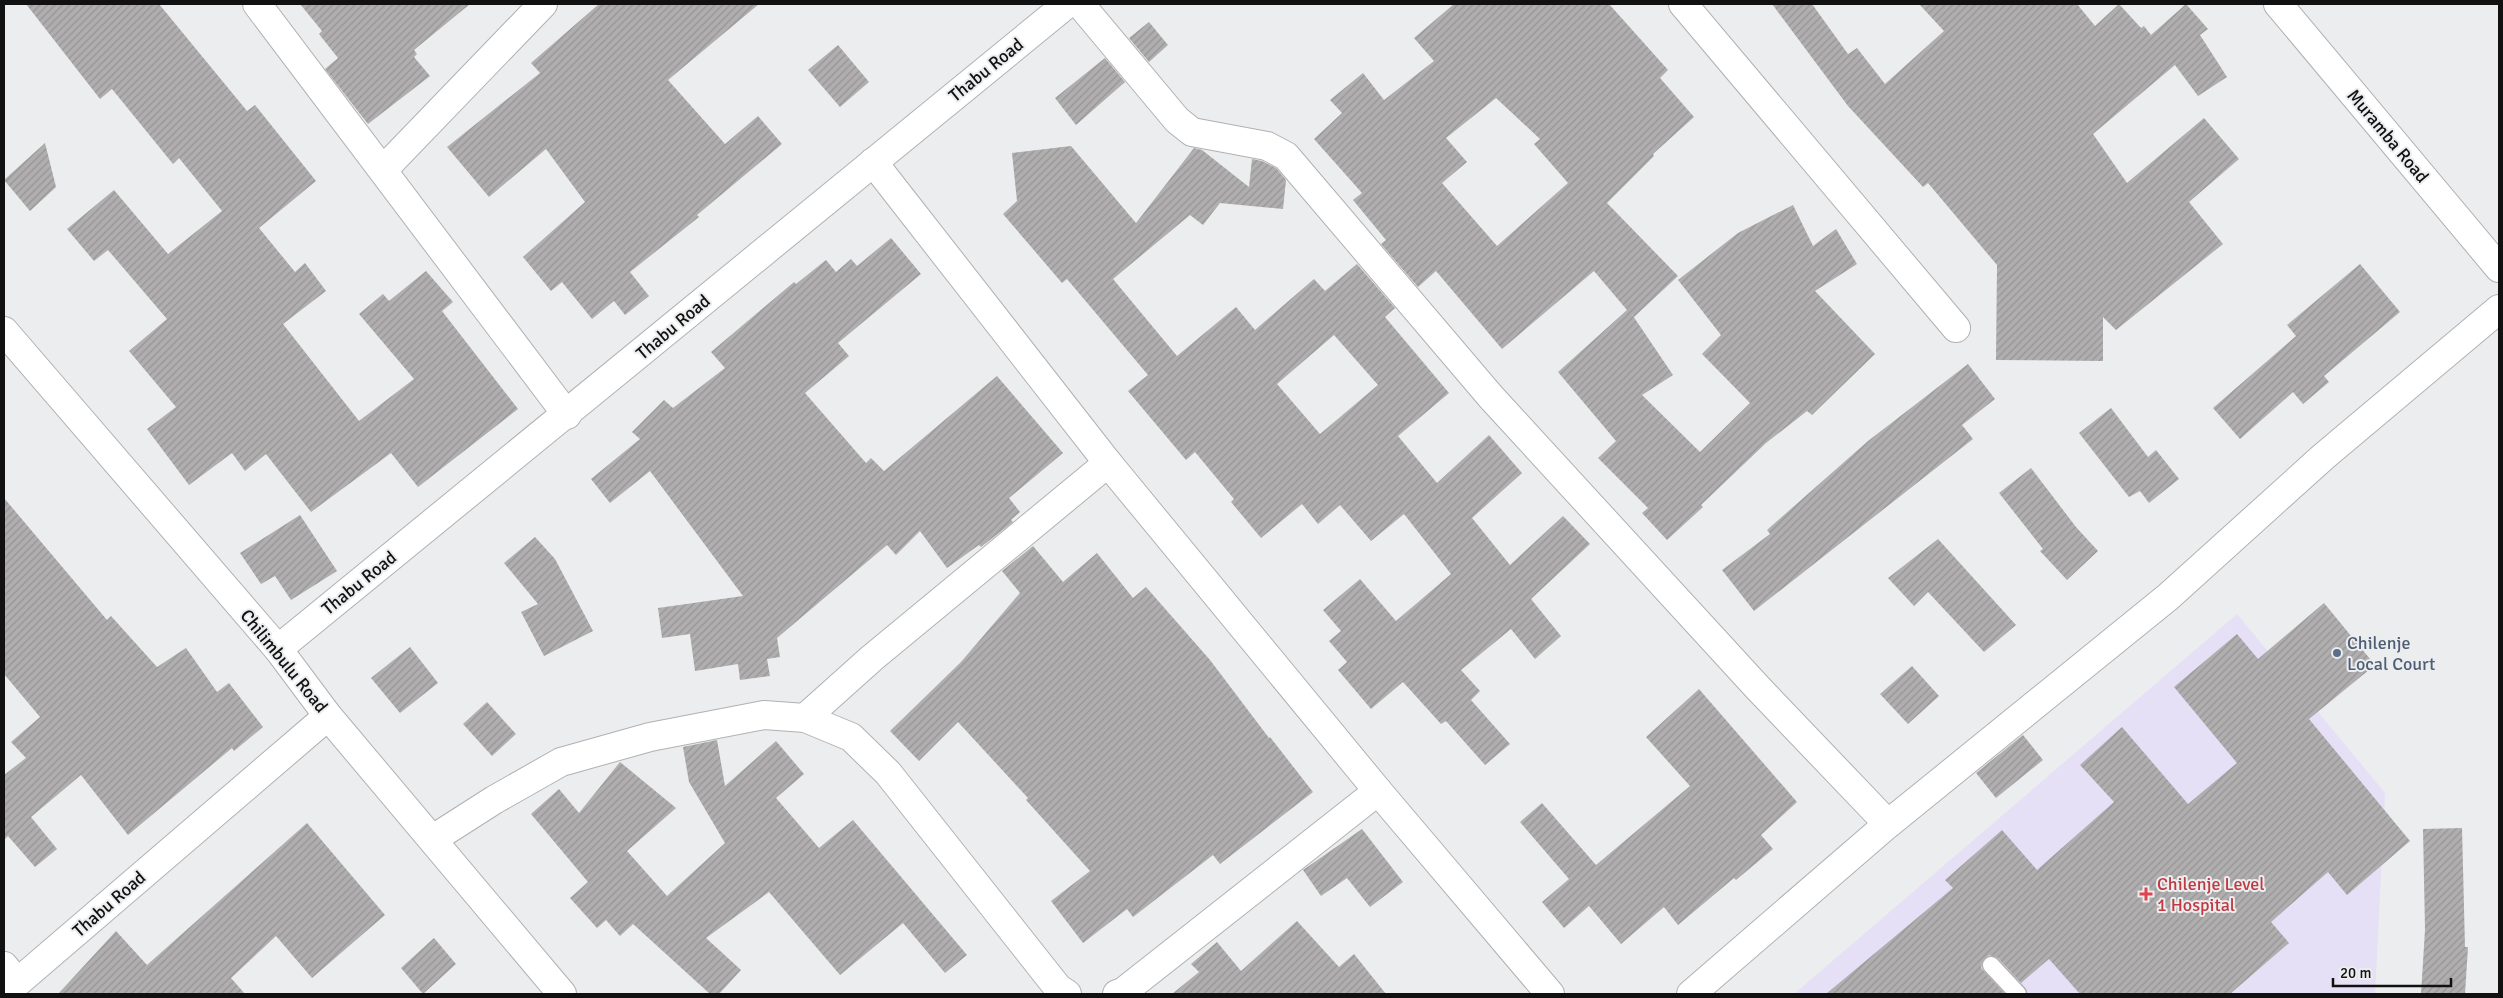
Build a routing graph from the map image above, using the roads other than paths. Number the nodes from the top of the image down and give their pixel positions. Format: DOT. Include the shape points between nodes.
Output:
graph roads {
  1 [pos="257,4"];
  2 [pos="543,4"];
  3 [pos="1066,4"];
  4 [pos="1080,4"];
  5 [pos="1683,4"];
  6 [pos="2278,4"];
  7 [pos="873,162"];
  8 [pos="383,170"];
  9 [pos="2499,268"];
  10 [pos="2499,309"];
  11 [pos="1956,328"];
  12 [pos="4,331"];
  13 [pos="567,415"];
  14 [pos="1108,463"];
  15 [pos="278,649"];
  16 [pos="328,716"];
  17 [pos="805,718"];
  18 [pos="1378,791"];
  19 [pos="1888,824"];
  20 [pos="433,839"];
  21 [pos="1991,965"];
  22 [pos="8,981"];
  23 [pos="562,994"];
  24 [pos="1067,994"];
  25 [pos="1117,994"];
  26 [pos="1550,994"];
  27 [pos="1691,994"];
  28 [pos="2018,994"];
  1 -- 8 [label="street"];
  2 -- 8 [label="street"];
  3 -- 7 [label="street, Thabu Road"];
  4 -- 19 [label="street" via="1177,120 1192,132 1267,146 1286,156 1498,404 1758,688"];
  5 -- 11 [label="street"];
  6 -- 9 [label="street, Muramba Road"];
  7 -- 13 [label="street, Thabu Road"];
  7 -- 14 [label="street"];
  8 -- 13 [label="street"];
  10 -- 19 [label="street" via="2323,457 2168,598"];
  12 -- 15 [label="street, Chilimbulu Road"];
  13 -- 15 [label="street, Thabu Road"];
  14 -- 17 [label="street" via="872,658"];
  14 -- 18 [label="street"];
  15 -- 16 [label="street, Chilimbulu Road"];
  16 -- 20 [label="street, Chilimbulu Road"];
  16 -- 22 [label="street, Thabu Road"];
  17 -- 20 [label="street" via="764,715 650,737 561,762"];
  17 -- 24 [label="street" via="851,737 888,773 1058,988"];
  18 -- 25 [label="street"];
  18 -- 26 [label="street"];
  19 -- 27 [label="street"];
  20 -- 23 [label="street, Chilimbulu Road"];
  21 -- 28 [label="lane"];
}
